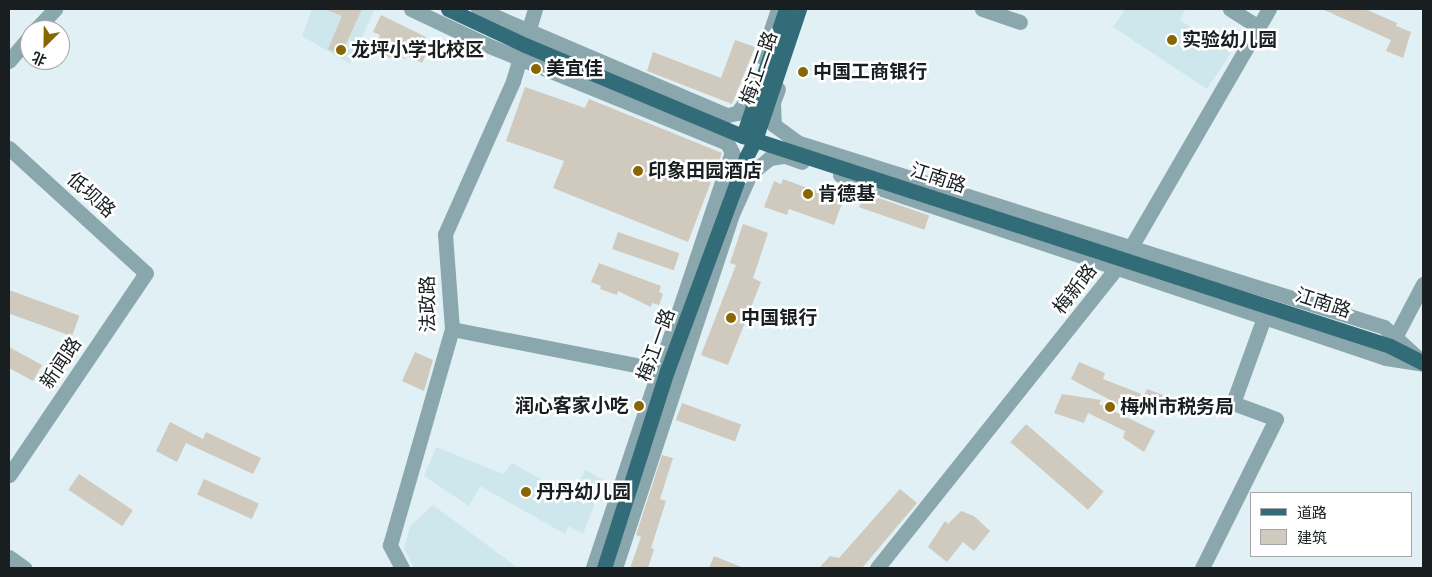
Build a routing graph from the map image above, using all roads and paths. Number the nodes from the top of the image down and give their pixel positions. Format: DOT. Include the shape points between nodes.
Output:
graph roads {
  1 [pos="55,9"];
  2 [pos="411,9"];
  3 [pos="448,9"];
  4 [pos="478,9"];
  5 [pos="535,9"];
  6 [pos="778,9"];
  7 [pos="786,9"];
  8 [pos="800,9"];
  9 [pos="805,9"];
  10 [pos="982,9"];
  11 [pos="1230,9"];
  12 [pos="1269,9"];
  13 [pos="45,20"];
  14 [pos="1020,22"];
  15 [pos="1259,27"];
  16 [pos="525,45"];
  17 [pos="20,48"];
  18 [pos="9,61"];
  19 [pos="749,138"];
  20 [pos="9,148"];
  21 [pos="1124,259"];
  22 [pos="146,273"];
  23 [pos="1423,284"];
  24 [pos="1262,323"];
  25 [pos="452,329"];
  26 [pos="1390,346"];
  27 [pos="1423,363"];
  28 [pos="664,371"];
  29 [pos="9,475"];
  30 [pos="9,557"];
  31 [pos="24,568"];
  32 [pos="402,568"];
  33 [pos="593,568"];
  34 [pos="604,568"];
  35 [pos="615,568"];
  36 [pos="877,568"];
  37 [pos="1202,568"];
  1 -- 13 [label="street"];
  2 -- 16 [label="street"];
  3 -- 16 [label="main road, 江南路"];
  4 -- 16 [label="street"];
  5 -- 16 [label="street, 法政路"];
  6 -- 16 [label="street" via="749,97 737,113 727,115"];
  7 -- 19 [label="main road, 梅江二路"];
  8 -- 19 [label="main road, 梅江二路"];
  9 -- 27 [label="street" via="773,102 774,125 791,139 1384,327"];
  10 -- 14 [label="street"];
  11 -- 15 [label="street"];
  12 -- 15 [label="street, 梅新路"];
  15 -- 21 [label="street, 梅新路"];
  16 -- 19 [label="main road, 江南路"];
  16 -- 25 [label="street, 法政路" via="445,234"];
  16 -- 28 [label="street" via="727,142 729,146 731,158"];
  17 -- 18 [label="street"];
  19 -- 21 [label="main road, 江南路"];
  19 -- 28 [label="main road, 梅江一路" via="746,157"];
  20 -- 22 [label="street, 低坝路"];
  21 -- 26 [label="main road, 江南路"];
  21 -- 36 [label="street, 梅新路"];
  22 -- 29 [label="street, 新闻路"];
  23 -- 26 [label="street"];
  24 -- 37 [label="street" via="1233,403 1276,419"];
  25 -- 28 [label="street"];
  25 -- 32 [label="street, 法政路" via="390,545"];
  26 -- 27 [label="main road, 江南路"];
  27 -- 35 [label="street" via="1386,358 785,156 770,158 750,174 734,212"];
  28 -- 33 [label="street"];
  28 -- 34 [label="main road, 梅江一路"];
  30 -- 31 [label="street"];
}
